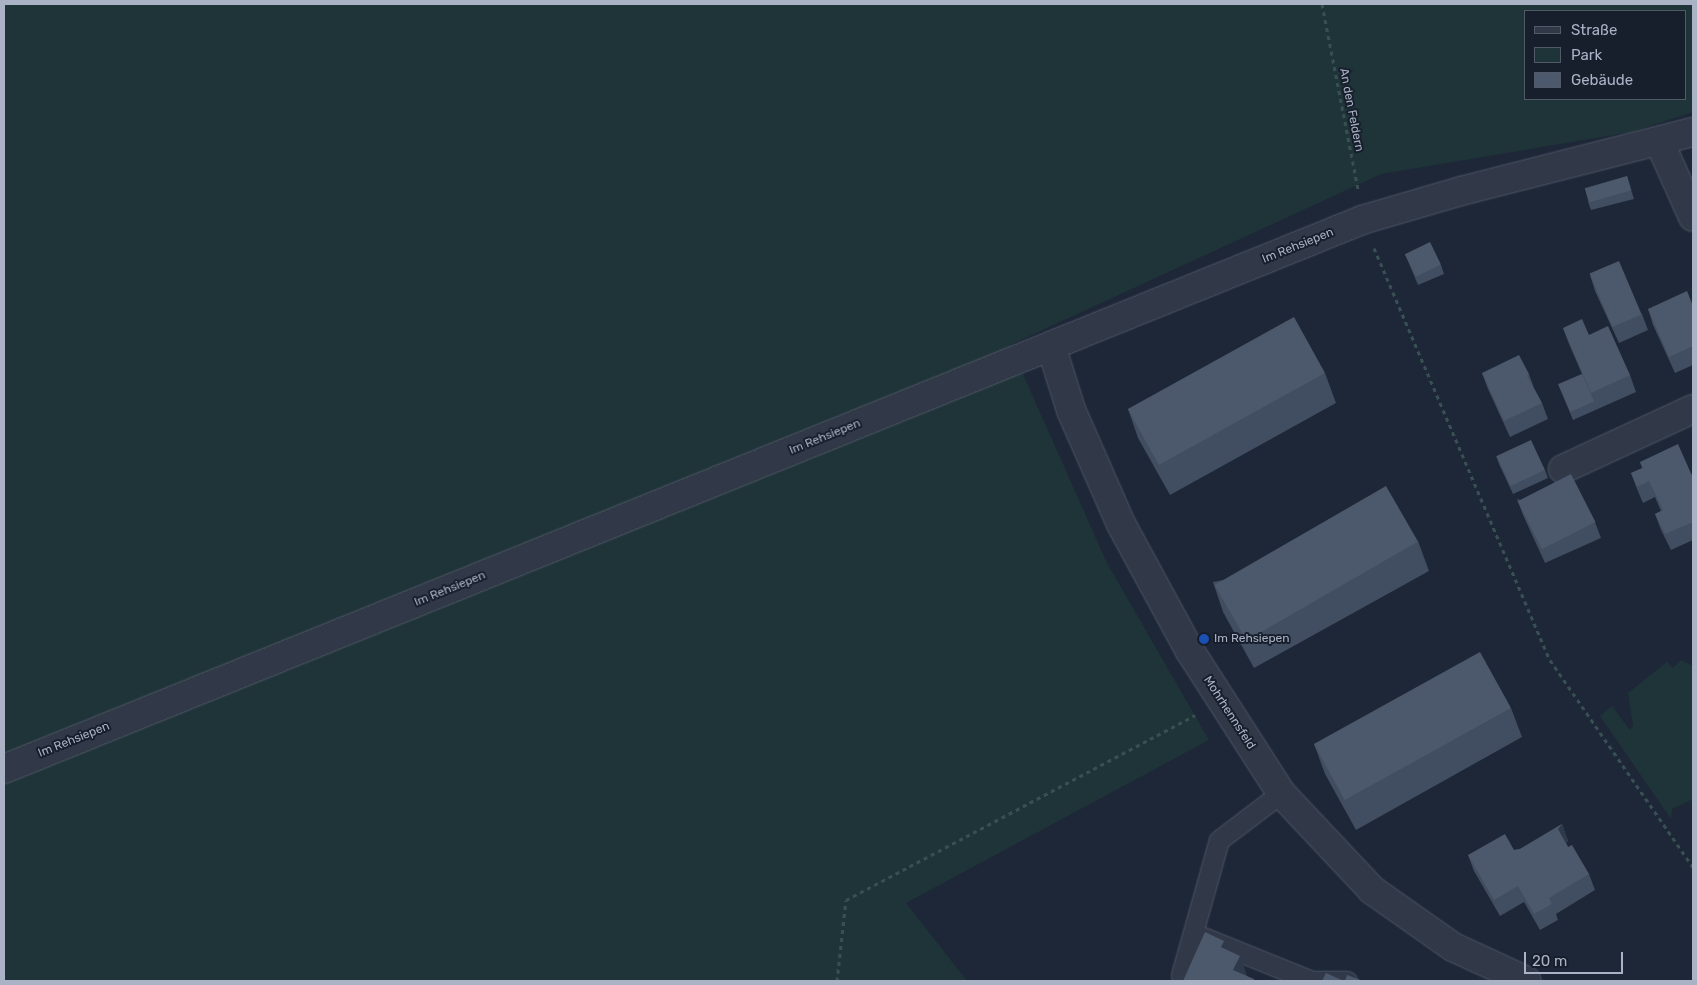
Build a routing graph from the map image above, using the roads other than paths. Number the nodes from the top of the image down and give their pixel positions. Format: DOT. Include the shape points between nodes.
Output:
graph roads {
  1 [pos="1693,132"];
  2 [pos="1659,141"];
  3 [pos="1693,217"];
  4 [pos="1051,346"];
  5 [pos="1693,409"];
  6 [pos="1563,469"];
  7 [pos="4,769"];
  8 [pos="1281,793"];
  9 [pos="1192,933"];
  10 [pos="1181,975"];
  11 [pos="1347,981"];
  12 [pos="1527,981"];
  1 -- 2 [label="street, Im Rehsiepen"];
  2 -- 3 [label="street"];
  2 -- 4 [label="street, Im Rehsiepen" via="1362,220"];
  4 -- 7 [label="street, Im Rehsiepen"];
  4 -- 8 [label="street, Mohrhennsfeld" via="1072,410 1121,524 1220,701"];
  5 -- 6 [label="street"];
  8 -- 9 [label="lane" via="1219,840"];
  8 -- 12 [label="street, Mohrhennsfeld" via="1372,890 1453,947"];
  9 -- 10 [label="lane"];
  9 -- 11 [label="lane" via="1312,981"];
}
